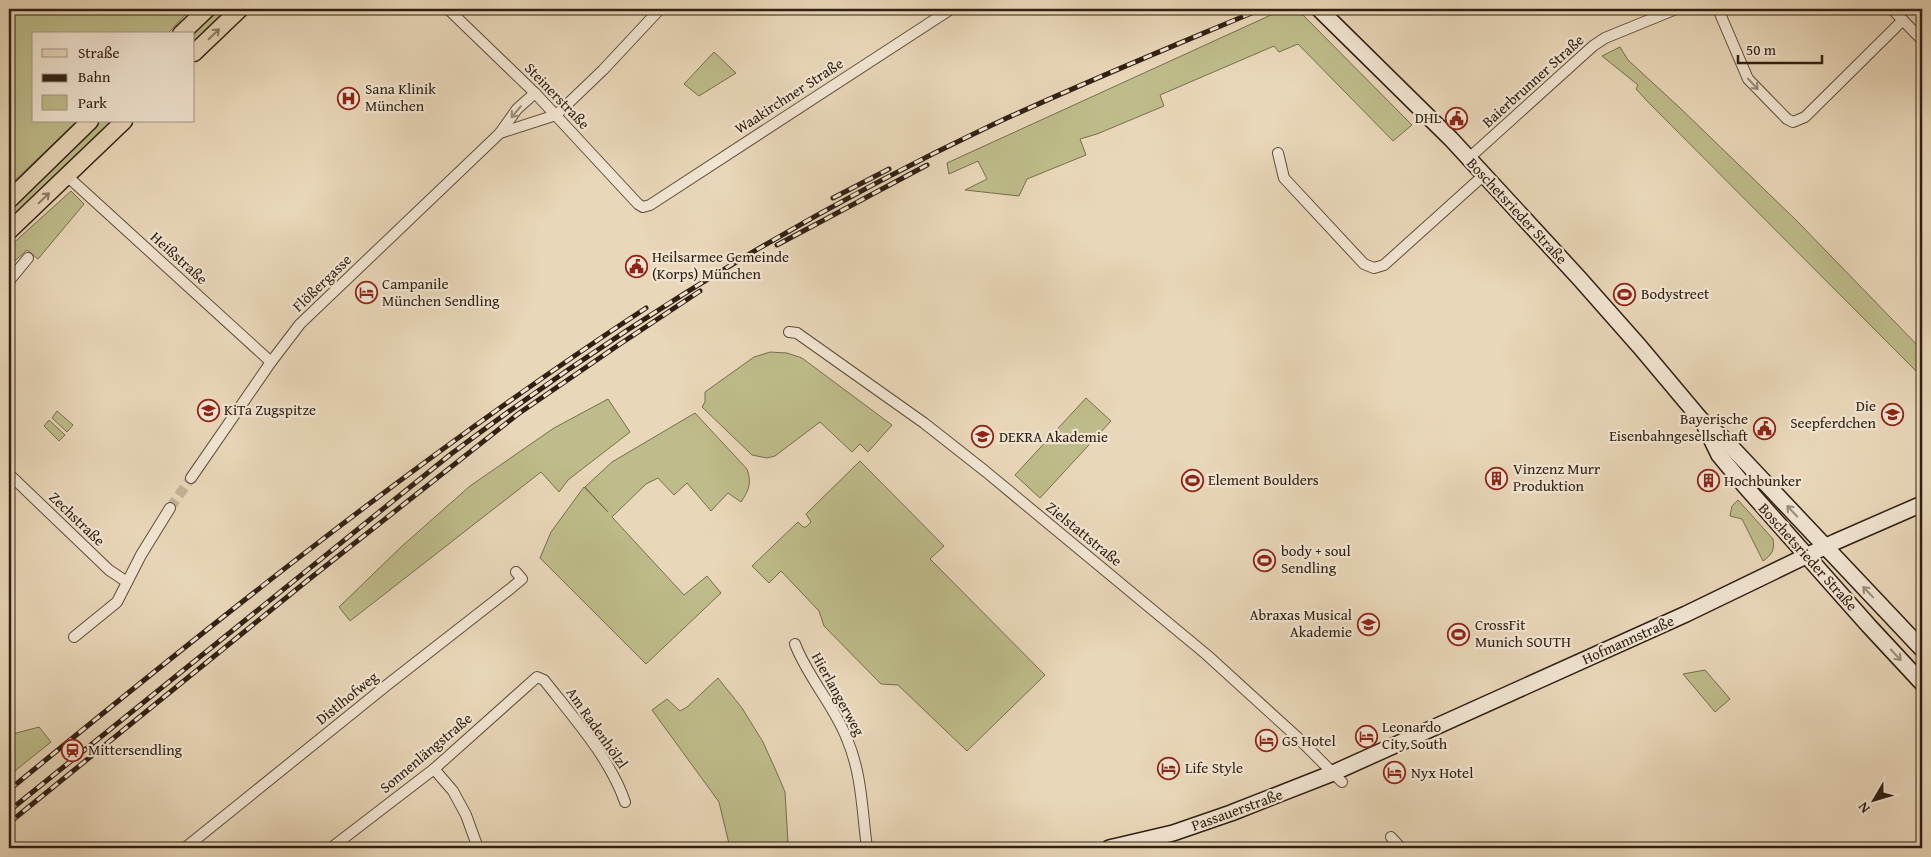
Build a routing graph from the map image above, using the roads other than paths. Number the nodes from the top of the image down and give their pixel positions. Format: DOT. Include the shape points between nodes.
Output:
graph roads {
  1 [pos="207,9"];
  2 [pos="240,9"];
  3 [pos="448,9"];
  4 [pos="660,9"];
  5 [pos="951,9"];
  6 [pos="1319,9"];
  7 [pos="1676,9"];
  8 [pos="1718,9"];
  9 [pos="1892,9"];
  10 [pos="1903,20"];
  11 [pos="183,32"];
  12 [pos="1922,40"];
  13 [pos="195,52"];
  14 [pos="535,93"];
  15 [pos="556,115"];
  16 [pos="89,122"];
  17 [pos="123,122"];
  18 [pos="500,133"];
  19 [pos="1278,153"];
  20 [pos="1469,158"];
  21 [pos="1484,175"];
  22 [pos="67,176"];
  23 [pos="9,200"];
  24 [pos="643,207"];
  25 [pos="9,231"];
  26 [pos="28,258"];
  27 [pos="9,281"];
  28 [pos="789,332"];
  29 [pos="271,362"];
  30 [pos="1704,424"];
  31 [pos="9,474"];
  32 [pos="191,478"];
  33 [pos="1922,504"];
  34 [pos="170,508"];
  35 [pos="1825,547"];
  36 [pos="1806,556"];
  37 [pos="516,572"];
  38 [pos="127,582"];
  39 [pos="74,637"];
  40 [pos="795,644"];
  41 [pos="1922,649"];
  42 [pos="537,677"];
  43 [pos="1922,683"];
  44 [pos="434,769"];
  45 [pos="1337,778"];
  46 [pos="625,802"];
  47 [pos="1392,837"];
  48 [pos="185,848"];
  49 [pos="331,848"];
  50 [pos="478,848"];
  51 [pos="866,848"];
  52 [pos="1109,848"];
  53 [pos="1402,848"];
  1 -- 11 [label="main road"];
  13 -- 2 [label="main road, one-way"];
  3 -- 14 [label="street, Steinerstraße"];
  4 -- 15 [label="street"];
  5 -- 24 [label="street, Waakirchner Straße"];
  6 -- 20 [label="main road, Boschetsrieder Straße"];
  7 -- 20 [label="street, Baierbrunner Straße" via="1593,46"];
  8 -- 10 [label="street, one-way" via="1748,79 1793,122 1805,117"];
  9 -- 10 [label="street"];
  10 -- 12 [label="street"];
  14 -- 15 [label="street, Steinerstraße"];
  14 -- 18 [label="street, Flößergasse, one-way" via="517,109"];
  15 -- 18 [label="street, Flößergasse"];
  15 -- 24 [label="street, Steinerstraße"];
  16 -- 23 [label="main road"];
  17 -- 22 [label="main road"];
  18 -- 29 [label="street, Flößergasse" via="300,324"];
  19 -- 21 [label="street" via="1284,178 1364,264 1374,268 1384,265"];
  20 -- 21 [label="main road, Boschetsrieder Straße"];
  21 -- 30 [label="main road, Boschetsrieder Straße" via="1640,347"];
  25 -- 22 [label="main road, one-way"];
  22 -- 29 [label="street, Heißstraße"];
  26 -- 27 [label="street"];
  28 -- 45 [label="street, Zielstattstraße" via="797,334 879,391 970,459 1189,639 1297,737"];
  29 -- 32 [label="street, Flößergasse"];
  35 -- 30 [label="main road, Boschetsrieder Straße, one-way" via="1721,436"];
  30 -- 36 [label="main road, Boschetsrieder Straße" via="1720,454"];
  31 -- 38 [label="street, Zechstraße" via="109,570"];
  33 -- 35 [label="main road, Hofmannstraße"];
  34 -- 38 [label="street"];
  35 -- 36 [label="main road, Hofmannstraße"];
  41 -- 35 [label="main road, Boschetsrieder Straße, one-way"];
  36 -- 43 [label="main road, Boschetsrieder Straße, one-way"];
  36 -- 45 [label="main road, Hofmannstraße"];
  37 -- 48 [label="street, Distlhofweg" via="522,579"];
  38 -- 39 [label="street" via="114,605"];
  40 -- 51 [label="street, Hierlangerweg" via="846,736 853,755 863,805"];
  42 -- 44 [label="street, Sonnenlängstraße"];
  42 -- 46 [label="street, Am Radenhölzl" via="544,680 586,734 620,787"];
  44 -- 49 [label="street, Sonnenlängstraße"];
  44 -- 50 [label="street" via="454,791"];
  45 -- 52 [label="main road, Passauerstraße" via="1173,833"];
  47 -- 53 [label="street"];
}
